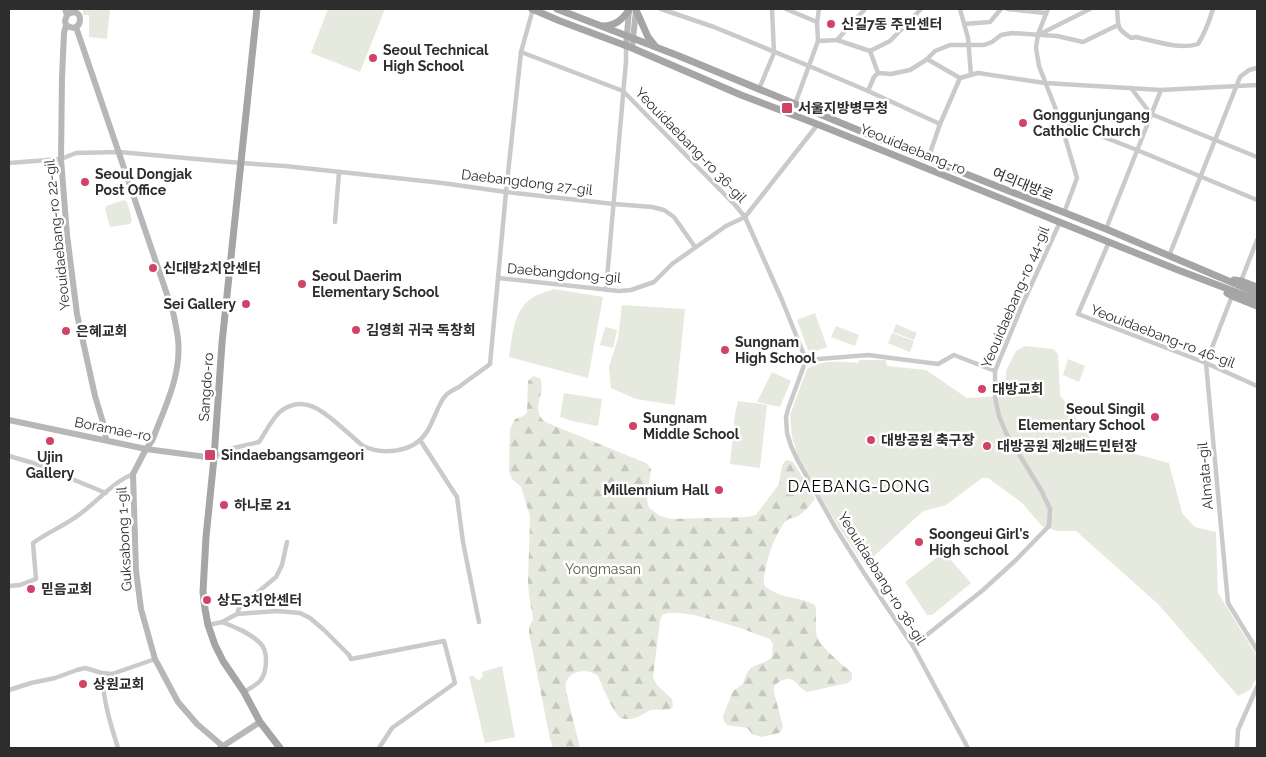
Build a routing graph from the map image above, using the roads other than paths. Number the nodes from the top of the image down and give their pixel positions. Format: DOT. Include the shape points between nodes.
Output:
graph roads {
  1 [pos="257,9"];
  2 [pos="533,9"];
  3 [pos="557,9"];
  4 [pos="633,9"];
  5 [pos="661,9"];
  6 [pos="772,9"];
  7 [pos="786,9"];
  8 [pos="819,9"];
  9 [pos="865,9"];
  10 [pos="921,9"];
  11 [pos="960,9"];
  12 [pos="1001,9"];
  13 [pos="1008,9"];
  14 [pos="1090,9"];
  15 [pos="1117,9"];
  16 [pos="1213,9"];
  17 [pos="76,11"];
  18 [pos="1047,11"];
  19 [pos="66,12"];
  20 [pos="817,22"];
  21 [pos="964,24"];
  22 [pos="66,25"];
  23 [pos="598,25"];
  24 [pos="1118,25"];
  25 [pos="76,27"];
  26 [pos="1038,34"];
  27 [pos="630,38"];
  28 [pos="837,40"];
  29 [pos="818,41"];
  30 [pos="969,45"];
  31 [pos="629,47"];
  32 [pos="657,48"];
  33 [pos="521,52"];
  34 [pos="870,52"];
  35 [pos="774,53"];
  36 [pos="927,59"];
  37 [pos="809,66"];
  38 [pos="1257,68"];
  39 [pos="878,74"];
  40 [pos="971,75"];
  41 [pos="960,78"];
  42 [pos="1045,83"];
  43 [pos="1257,86"];
  44 [pos="1236,87"];
  45 [pos="1131,88"];
  46 [pos="759,89"];
  47 [pos="1161,90"];
  48 [pos="623,91"];
  49 [pos="868,91"];
  50 [pos="795,104"];
  51 [pos="791,114"];
  52 [pos="1151,114"];
  53 [pos="821,115"];
  54 [pos="1060,120"];
  55 [pos="818,124"];
  56 [pos="940,124"];
  57 [pos="1216,140"];
  58 [pos="1136,150"];
  59 [pos="118,152"];
  60 [pos="1257,157"];
  61 [pos="61,159"];
  62 [pos="928,159"];
  63 [pos="9,163"];
  64 [pos="241,163"];
  65 [pos="339,172"];
  66 [pos="1200,176"];
  67 [pos="506,192"];
  68 [pos="1257,200"];
  69 [pos="614,204"];
  70 [pos="1064,213"];
  71 [pos="745,217"];
  72 [pos="335,222"];
  73 [pos="1060,222"];
  74 [pos="1106,229"];
  75 [pos="1257,240"];
  76 [pos="1109,242"];
  77 [pos="695,247"];
  78 [pos="1169,256"];
  79 [pos="498,278"];
  80 [pos="1223,279"];
  81 [pos="1241,281"];
  82 [pos="1221,287"];
  83 [pos="1257,287"];
  84 [pos="606,290"];
  85 [pos="1257,293"];
  86 [pos="1232,296"];
  87 [pos="1257,300"];
  88 [pos="1257,306"];
  89 [pos="806,360"];
  90 [pos="1206,364"];
  91 [pos="995,371"];
  92 [pos="1257,386"];
  93 [pos="9,420"];
  94 [pos="106,440"];
  95 [pos="420,440"];
  96 [pos="146,449"];
  97 [pos="9,456"];
  98 [pos="214,458"];
  99 [pos="134,474"];
  100 [pos="106,493"];
  101 [pos="288,542"];
  102 [pos="9,586"];
  103 [pos="237,614"];
  104 [pos="222,622"];
  105 [pos="479,622"];
  106 [pos="208,625"];
  107 [pos="912,646"];
  108 [pos="1257,650"];
  109 [pos="155,659"];
  110 [pos="102,673"];
  111 [pos="1257,687"];
  112 [pos="9,690"];
  113 [pos="244,692"];
  114 [pos="260,722"];
  115 [pos="118,748"];
  116 [pos="222,748"];
  117 [pos="280,748"];
  118 [pos="379,748"];
  119 [pos="968,748"];
  120 [pos="1238,748"];
  1 -- 64 [label="main road, Sangdo-ro"];
  2 -- 31 [label="main road, Yeouidaebang-ro"];
  2 -- 33 [label="street"];
  3 -- 23 [label="main road, 여의대방로"];
  4 -- 23 [label="main road" via="612,25"];
  4 -- 27 [label="street"];
  4 -- 32 [label="main road"];
  5 -- 35 [label="street"];
  6 -- 35 [label="street"];
  7 -- 20 [label="street"];
  8 -- 20 [label="street"];
  9 -- 28 [label="street"];
  10 -- 34 [label="street" via="890,41"];
  11 -- 21 [label="street"];
  12 -- 21 [label="street" via="990,22"];
  13 -- 18 [label="street"];
  14 -- 26 [label="street"];
  15 -- 24 [label="street"];
  16 -- 24 [label="street" via="1207,30 1193,46 1131,38"];
  17 -- 19 [label="street"];
  17 -- 25 [label="street" via="80,20"];
  18 -- 26 [label="street"];
  19 -- 22 [label="street"];
  20 -- 29 [label="street"];
  21 -- 30 [label="street"];
  22 -- 25 [label="street"];
  22 -- 61 [label="street, Yeouidaebang-ro 22-gil"];
  23 -- 27 [label="main road, 여의대방로"];
  24 -- 26 [label="street" via="1084,42"];
  25 -- 59 [label="street"];
  26 -- 30 [label="street" via="1012,32 984,45"];
  26 -- 42 [label="street" via="1036,48"];
  27 -- 31 [label="street"];
  27 -- 32 [label="main road, 여의대방로"];
  28 -- 29 [label="street"];
  28 -- 34 [label="street"];
  29 -- 37 [label="street"];
  30 -- 36 [label="street" via="950,45 935,51"];
  30 -- 40 [label="street"];
  31 -- 48 [label="street"];
  31 -- 51 [label="main road, Yeouidaebang-ro"];
  32 -- 46 [label="main road, 여의대방로"];
  33 -- 48 [label="street"];
  33 -- 67 [label="street"];
  34 -- 39 [label="street"];
  35 -- 37 [label="street"];
  35 -- 46 [label="street"];
  36 -- 39 [label="street" via="910,70"];
  36 -- 41 [label="street"];
  37 -- 49 [label="street"];
  37 -- 50 [label="street"];
  38 -- 44 [label="street" via="1240,77"];
  39 -- 49 [label="street"];
  40 -- 41 [label="street"];
  40 -- 42 [label="street" via="978,73"];
  41 -- 56 [label="street"];
  42 -- 45 [label="street"];
  42 -- 54 [label="street"];
  43 -- 44 [label="street"];
  44 -- 47 [label="street"];
  44 -- 57 [label="street"];
  45 -- 47 [label="street"];
  45 -- 52 [label="street"];
  46 -- 50 [label="main road, 여의대방로"];
  47 -- 52 [label="street"];
  48 -- 69 [label="street"];
  48 -- 71 [label="street, Yeouidaebang-ro 36-gil"];
  49 -- 56 [label="street"];
  50 -- 51 [label="main road"];
  50 -- 53 [label="main road, 여의대방로"];
  51 -- 55 [label="main road, Yeouidaebang-ro"];
  52 -- 57 [label="street"];
  52 -- 58 [label="street"];
  53 -- 55 [label="main road"];
  53 -- 62 [label="main road, 여의대방로"];
  54 -- 58 [label="street"];
  54 -- 70 [label="street" via="1077,178"];
  55 -- 71 [label="street, Daebangdong-gil"];
  55 -- 73 [label="main road, Yeouidaebang-ro"];
  56 -- 62 [label="street"];
  57 -- 60 [label="street"];
  57 -- 66 [label="street"];
  58 -- 66 [label="street"];
  58 -- 74 [label="street"];
  59 -- 61 [label="street, Daebangdong 27-gil" via="76,153"];
  59 -- 64 [label="street, Daebangdong 27-gil"];
  59 -- 96 [label="street" via="173,312 178,341 173,387"];
  61 -- 63 [label="street, Daebangdong 27-gil"];
  61 -- 94 [label="street, Yeouidaebang-ro 22-gil" via="77,314"];
  62 -- 70 [label="main road, 여의대방로"];
  64 -- 65 [label="street, Daebangdong 27-gil"];
  64 -- 98 [label="main road, Sangdo-ro" via="222,343"];
  65 -- 67 [label="street, Daebangdong 27-gil"];
  65 -- 72 [label="street"];
  66 -- 68 [label="street"];
  66 -- 78 [label="street"];
  67 -- 69 [label="street, Daebangdong 27-gil"];
  67 -- 79 [label="street"];
  69 -- 77 [label="street, Daebangdong 27-gil" via="664,210 674,217"];
  69 -- 84 [label="street"];
  70 -- 73 [label="street, Yeouidaebang-ro 44-gil"];
  70 -- 74 [label="main road, 여의대방로"];
  71 -- 77 [label="street, Daebangdong-gil"];
  71 -- 89 [label="street, Yeouidaebang-ro 36-gil"];
  73 -- 76 [label="main road, Yeouidaebang-ro"];
  73 -- 91 [label="street, Yeouidaebang-ro 44-gil"];
  74 -- 78 [label="main road, 여의대방로"];
  75 -- 81 [label="street"];
  76 -- 82 [label="main road, Yeouidaebang-ro"];
  76 -- 90 [label="street, Yeouidaebang-ro 46-gil" via="1078,314"];
  77 -- 84 [label="street, Daebangdong-gil" via="654,282 631,290"];
  78 -- 80 [label="main road, 여의대방로"];
  79 -- 84 [label="street, Daebangdong-gil"];
  79 -- 95 [label="street, Daebangdong-gil" via="490,364 445,396"];
  80 -- 81 [label="main road"];
  80 -- 85 [label="main road, 여의대방로"];
  81 -- 83 [label="main road"];
  82 -- 86 [label="main road"];
  82 -- 87 [label="main road, Yeouidaebang-ro"];
  86 -- 88 [label="main road"];
  86 -- 90 [label="street, Almata-gil"];
  89 -- 91 [label="street" via="868,355 938,364 954,354"];
  89 -- 107 [label="street, Yeouidaebang-ro 36-gil" via="786,418 791,446 840,535"];
  90 -- 92 [label="street, Yeouidaebang-ro 46-gil"];
  90 -- 108 [label="street, Almata-gil" via="1228,603"];
  91 -- 107 [label="street, Yeouidaebang-ro 44-gil" via="999,416 1050,509 1049,526 983,590"];
  93 -- 94 [label="street, Boramae-ro"];
  94 -- 96 [label="street, Boramae-ro"];
  95 -- 98 [label="street" via="394,450 370,449 322,410 310,404 297,404 280,412 259,442 225,450"];
  95 -- 105 [label="street" via="457,497"];
  96 -- 98 [label="street, Boramae-ro"];
  96 -- 99 [label="street"];
  97 -- 100 [label="street"];
  98 -- 106 [label="main road, Sangdo-ro" via="203,592"];
  99 -- 100 [label="street"];
  99 -- 109 [label="street, Guksabong 1-gil" via="136,571 141,608"];
  100 -- 102 [label="street" via="80,515 34,543 36,579"];
  101 -- 103 [label="street" via="276,577 239,608"];
  103 -- 104 [label="street"];
  103 -- 118 [label="street" via="300,613 328,634 351,659 444,641 455,683 392,728"];
  104 -- 106 [label="street"];
  104 -- 113 [label="street" via="240,629 263,647 266,663 262,678"];
  106 -- 113 [label="main road, Sangdo-ro" via="223,662"];
  107 -- 119 [label="street, Yeouidaebang-ro 36-gil"];
  109 -- 110 [label="street" via="112,674"];
  109 -- 116 [label="street, Guksabong 1-gil" via="178,702"];
  110 -- 112 [label="street" via="85,668"];
  110 -- 115 [label="street" via="107,713"];
  111 -- 120 [label="street" via="1238,730"];
  113 -- 114 [label="main road, Sangdo-ro"];
  114 -- 116 [label="street"];
  114 -- 117 [label="main road, Sangdo-ro"];
}
